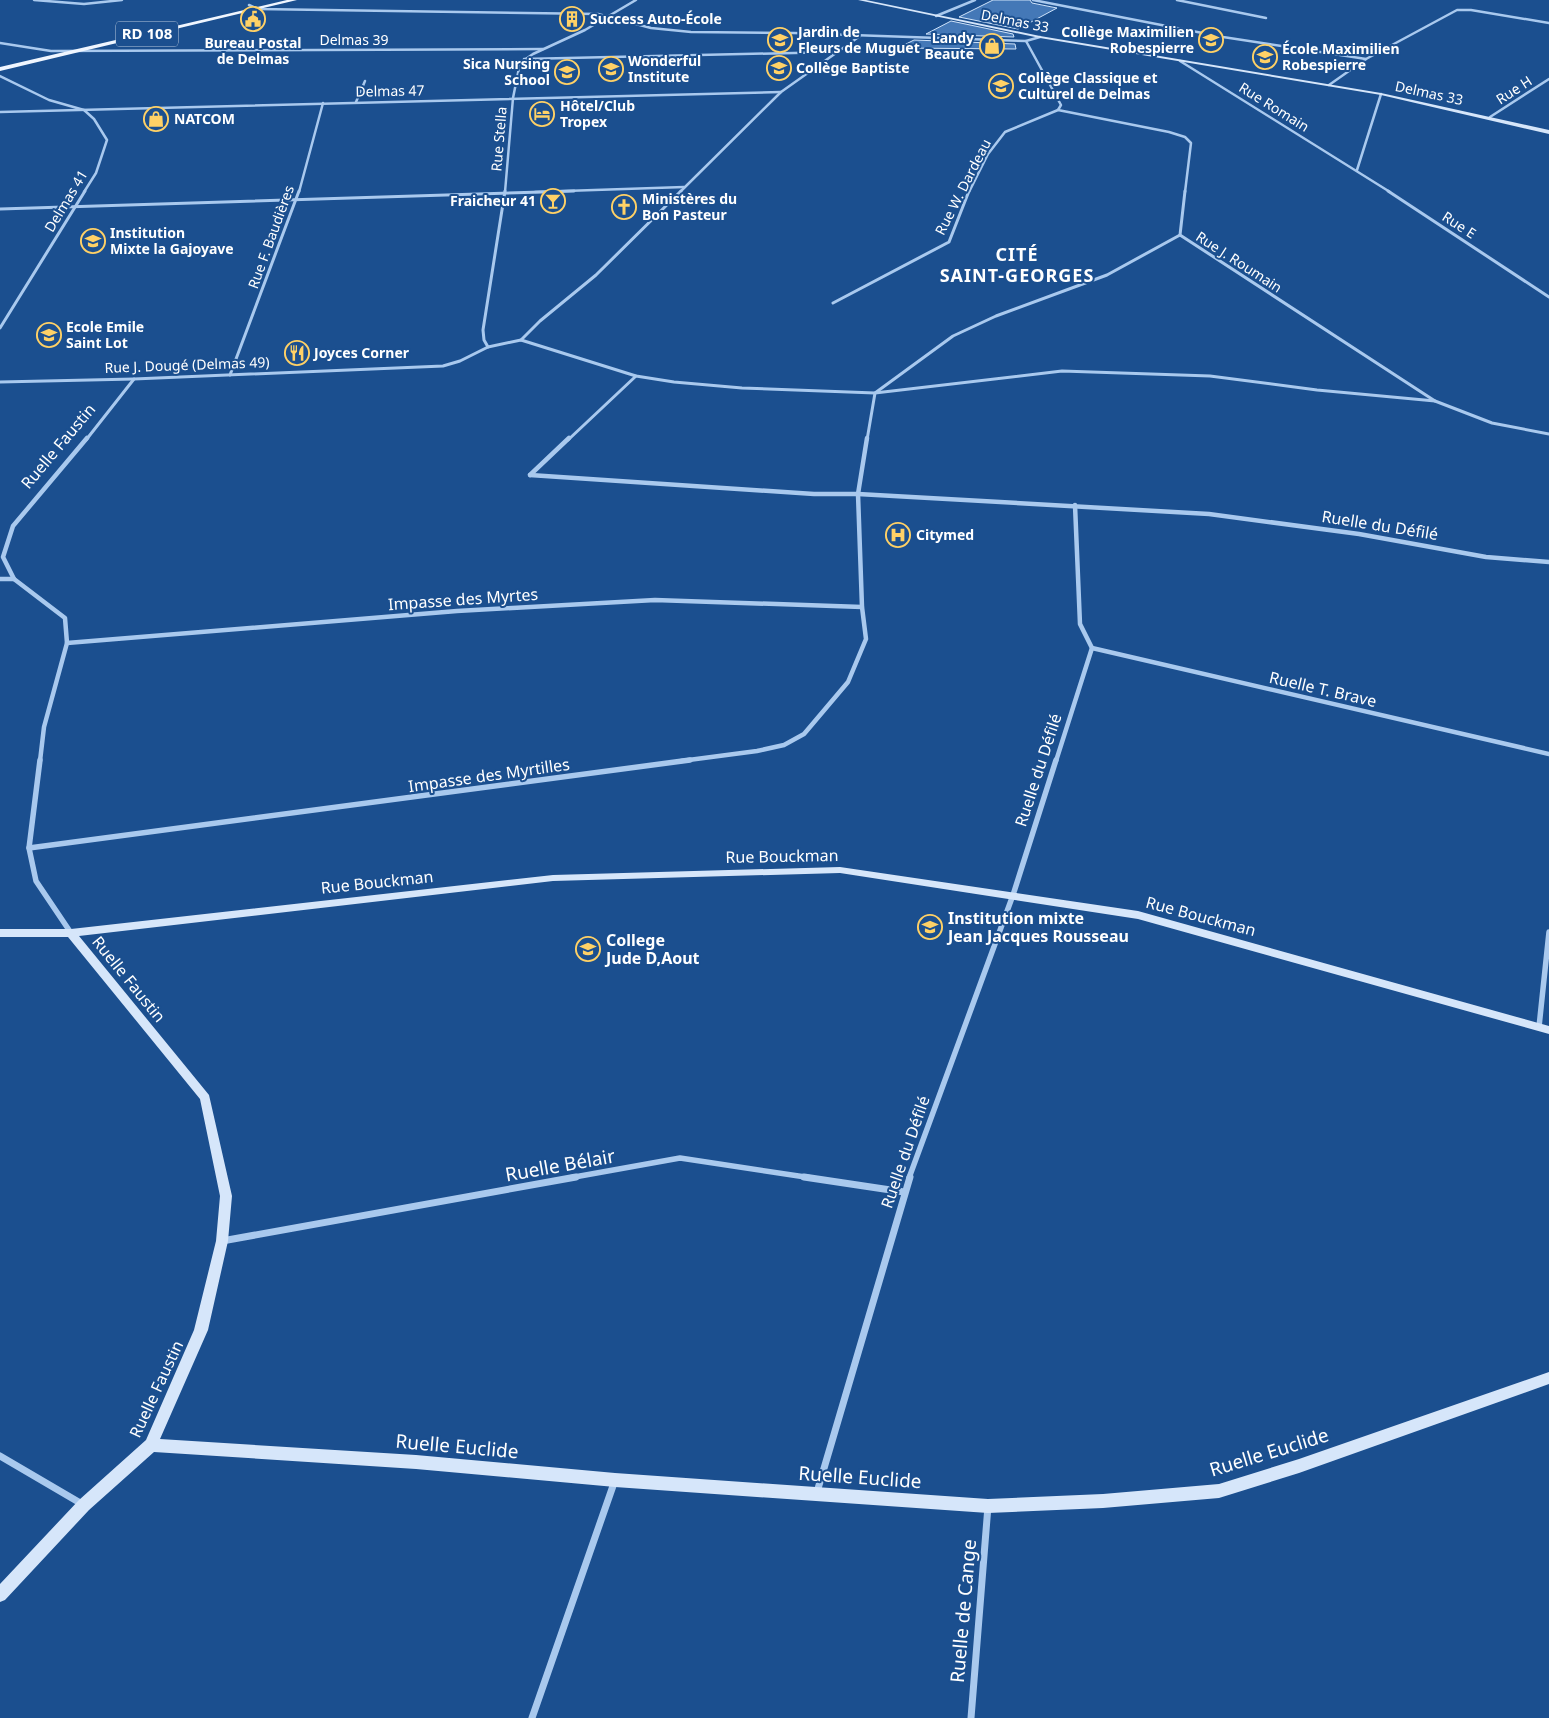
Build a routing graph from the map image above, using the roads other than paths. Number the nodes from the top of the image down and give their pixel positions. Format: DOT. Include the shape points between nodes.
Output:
graph roads {
  1 [pos="34,0"];
  2 [pos="122,0"];
  3 [pos="269,0"];
  4 [pos="294,0"];
  5 [pos="636,0"];
  6 [pos="860,0"];
  7 [pos="975,0"];
  8 [pos="1033,0"];
  9 [pos="1177,0"];
  10 [pos="249,5"];
  11 [pos="258,9"];
  12 [pos="610,16"];
  13 [pos="936,16"];
  14 [pos="1266,18"];
  15 [pos="1549,23"];
  16 [pos="860,36"];
  17 [pos="1040,37"];
  18 [pos="1026,41"];
  19 [pos="0,43"];
  20 [pos="543,49"];
  21 [pos="51,51"];
  22 [pos="76,51"];
  23 [pos="836,52"];
  24 [pos="524,59"];
  25 [pos="1366,59"];
  26 [pos="1180,61"];
  27 [pos="0,64"];
  28 [pos="0,69"];
  29 [pos="0,76"];
  30 [pos="1549,79"];
  31 [pos="365,81"];
  32 [pos="1329,85"];
  33 [pos="781,92"];
  34 [pos="1381,94"];
  35 [pos="513,98"];
  36 [pos="356,102"];
  37 [pos="323,103"];
  38 [pos="84,110"];
  39 [pos="1058,110"];
  40 [pos="0,112"];
  41 [pos="1490,118"];
  42 [pos="1549,132"];
  43 [pos="1357,170"];
  44 [pos="684,187"];
  45 [pos="505,192"];
  46 [pos="297,198"];
  47 [pos="75,207"];
  48 [pos="0,209"];
  49 [pos="1180,235"];
  50 [pos="1549,297"];
  51 [pos="833,303"];
  52 [pos="0,328"];
  53 [pos="521,340"];
  54 [pos="488,347"];
  55 [pos="230,376"];
  56 [pos="636,376"];
  57 [pos="134,379"];
  58 [pos="0,382"];
  59 [pos="875,393"];
  60 [pos="1435,401"];
  61 [pos="1549,434"];
  62 [pos="858,494"];
  63 [pos="1075,504"];
  64 [pos="1549,562"];
  65 [pos="0,579"];
  66 [pos="14,579"];
  67 [pos="862,607"];
  68 [pos="66,643"];
  69 [pos="1092,648"];
  70 [pos="1549,754"];
  71 [pos="29,848"];
  72 [pos="1013,895"];
  73 [pos="0,932"];
  74 [pos="1549,932"];
  75 [pos="71,933"];
  76 [pos="1544,1028"];
  77 [pos="904,1192"];
  78 [pos="222,1241"];
  79 [pos="1549,1378"];
  80 [pos="150,1445"];
  81 [pos="0,1456"];
  82 [pos="615,1480"];
  83 [pos="816,1494"];
  84 [pos="84,1505"];
  85 [pos="988,1506"];
  86 [pos="0,1595"];
  87 [pos="532,1718"];
  88 [pos="971,1718"];
  1 -- 2 [label="street" via="84,4"];
  3 -- 10 [label="main road, RD 108"];
  4 -- 11 [label="main road, RD 108"];
  5 -- 12 [label="street"];
  6 -- 13 [label="street, Delmas 33"];
  7 -- 13 [label="street"];
  8 -- 25 [label="street" via="1224,37"];
  9 -- 14 [label="street"];
  10 -- 11 [label="street"];
  10 -- 21 [label="main road, RD 108"];
  11 -- 12 [label="street" via="591,13"];
  11 -- 22 [label="main road, RD 108"];
  12 -- 16 [label="street" via="651,28 677,31"];
  12 -- 20 [label="street"];
  13 -- 17 [label="street, Delmas 33"];
  15 -- 25 [label="street" via="1457,10"];
  16 -- 18 [label="street"];
  16 -- 23 [label="street"];
  17 -- 18 [label="street"];
  17 -- 26 [label="street, Delmas 33"];
  18 -- 39 [label="street" via="1061,106"];
  19 -- 21 [label="street, Delmas 39"];
  20 -- 22 [label="street, Delmas 39"];
  20 -- 24 [label="street"];
  21 -- 22 [label="street, Delmas 39"];
  21 -- 27 [label="main road, RD 108"];
  22 -- 28 [label="main road, RD 108"];
  23 -- 24 [label="street"];
  23 -- 33 [label="street"];
  24 -- 35 [label="street, Rue Stella"];
  25 -- 32 [label="street"];
  26 -- 32 [label="street, Delmas 33"];
  26 -- 43 [label="street, Rue Romain"];
  29 -- 38 [label="street" via="50,100"];
  30 -- 41 [label="street, Rue H"];
  31 -- 36 [label="street"];
  32 -- 34 [label="street, Delmas 33"];
  33 -- 35 [label="street, Delmas 47"];
  33 -- 44 [label="street"];
  34 -- 41 [label="street, Delmas 33"];
  34 -- 43 [label="street"];
  35 -- 36 [label="street, Delmas 47"];
  35 -- 45 [label="street, Rue Stella"];
  36 -- 37 [label="street, Delmas 47"];
  37 -- 38 [label="street, Delmas 47"];
  37 -- 46 [label="street, Rue F. Baudières"];
  38 -- 40 [label="street, Delmas 47"];
  38 -- 47 [label="street, Delmas 41" via="94,119 106,140 96,173"];
  39 -- 49 [label="street, Rue J. Roumain" via="1169,132 1192,143"];
  39 -- 51 [label="street, Rue W. Dardeau" via="1005,131 991,149 965,199 949,242"];
  41 -- 42 [label="street, Delmas 33"];
  43 -- 50 [label="street, Rue E"];
  44 -- 45 [label="street"];
  44 -- 53 [label="street" via="596,276"];
  45 -- 46 [label="street"];
  45 -- 54 [label="street, Rue Stella" via="483,330"];
  46 -- 47 [label="street"];
  46 -- 55 [label="street, Rue F. Baudières"];
  47 -- 48 [label="street"];
  47 -- 52 [label="street, Delmas 41"];
  49 -- 59 [label="street" via="1107,275 996,316 953,336"];
  49 -- 60 [label="street, Rue J. Roumain"];
  53 -- 54 [label="street, Rue J. Dougé (Delmas 49)"];
  53 -- 56 [label="street"];
  54 -- 55 [label="street, Rue J. Dougé (Delmas 49)" via="443,366"];
  55 -- 57 [label="street, Rue J. Dougé (Delmas 49)"];
  56 -- 59 [label="street" via="742,388"];
  56 -- 62 [label="street, Ruelle du Défilé" via="530,475 814,494"];
  57 -- 58 [label="street, Rue J. Dougé (Delmas 49)"];
  57 -- 66 [label="street, Ruelle Faustin" via="13,526 3,557"];
  59 -- 60 [label="street" via="1062,371 1210,376"];
  59 -- 62 [label="street, Impasse des Myrtilles"];
  60 -- 61 [label="street, Rue J. Roumain" via="1492,423"];
  62 -- 63 [label="street, Ruelle du Défilé"];
  62 -- 67 [label="street, Impasse des Myrtilles"];
  63 -- 64 [label="street, Ruelle du Défilé" via="1209,514 1359,534 1486,557"];
  63 -- 69 [label="street" via="1080,624"];
  65 -- 66 [label="street"];
  66 -- 68 [label="street, Ruelle Faustin" via="65,618"];
  67 -- 68 [label="street, Impasse des Myrtes" via="655,600 457,611"];
  67 -- 71 [label="street, Impasse des Myrtilles" via="866,639 848,682 804,734 784,744 756,751 621,770"];
  68 -- 71 [label="street, Ruelle Faustin" via="44,727"];
  69 -- 70 [label="street, Ruelle T. Brave"];
  69 -- 72 [label="street, Ruelle du Défilé"];
  71 -- 75 [label="street, Ruelle Faustin" via="36,881"];
  72 -- 75 [label="street, Rue Bouckman" via="840,870 553,878"];
  72 -- 76 [label="street, Rue Bouckman" via="1138,915"];
  72 -- 77 [label="street, Ruelle du Défilé"];
  73 -- 75 [label="street, Rue Bouckman"];
  74 -- 76 [label="street"];
  75 -- 78 [label="street, Ruelle Faustin" via="205,1098 226,1196"];
  77 -- 78 [label="street, Ruelle Bélair" via="680,1158"];
  77 -- 83 [label="street, Ruelle du Défilé"];
  78 -- 80 [label="street, Ruelle Faustin" via="201,1330"];
  79 -- 85 [label="street, Ruelle Euclide" via="1219,1491 1104,1501"];
  80 -- 82 [label="street, Ruelle Euclide" via="416,1462"];
  80 -- 84 [label="street, Ruelle Faustin"];
  81 -- 84 [label="street"];
  82 -- 83 [label="street, Ruelle Euclide"];
  82 -- 87 [label="street"];
  83 -- 85 [label="street, Ruelle Euclide"];
  84 -- 86 [label="street, Ruelle Faustin"];
  85 -- 88 [label="street, Ruelle de Cange"];
}
